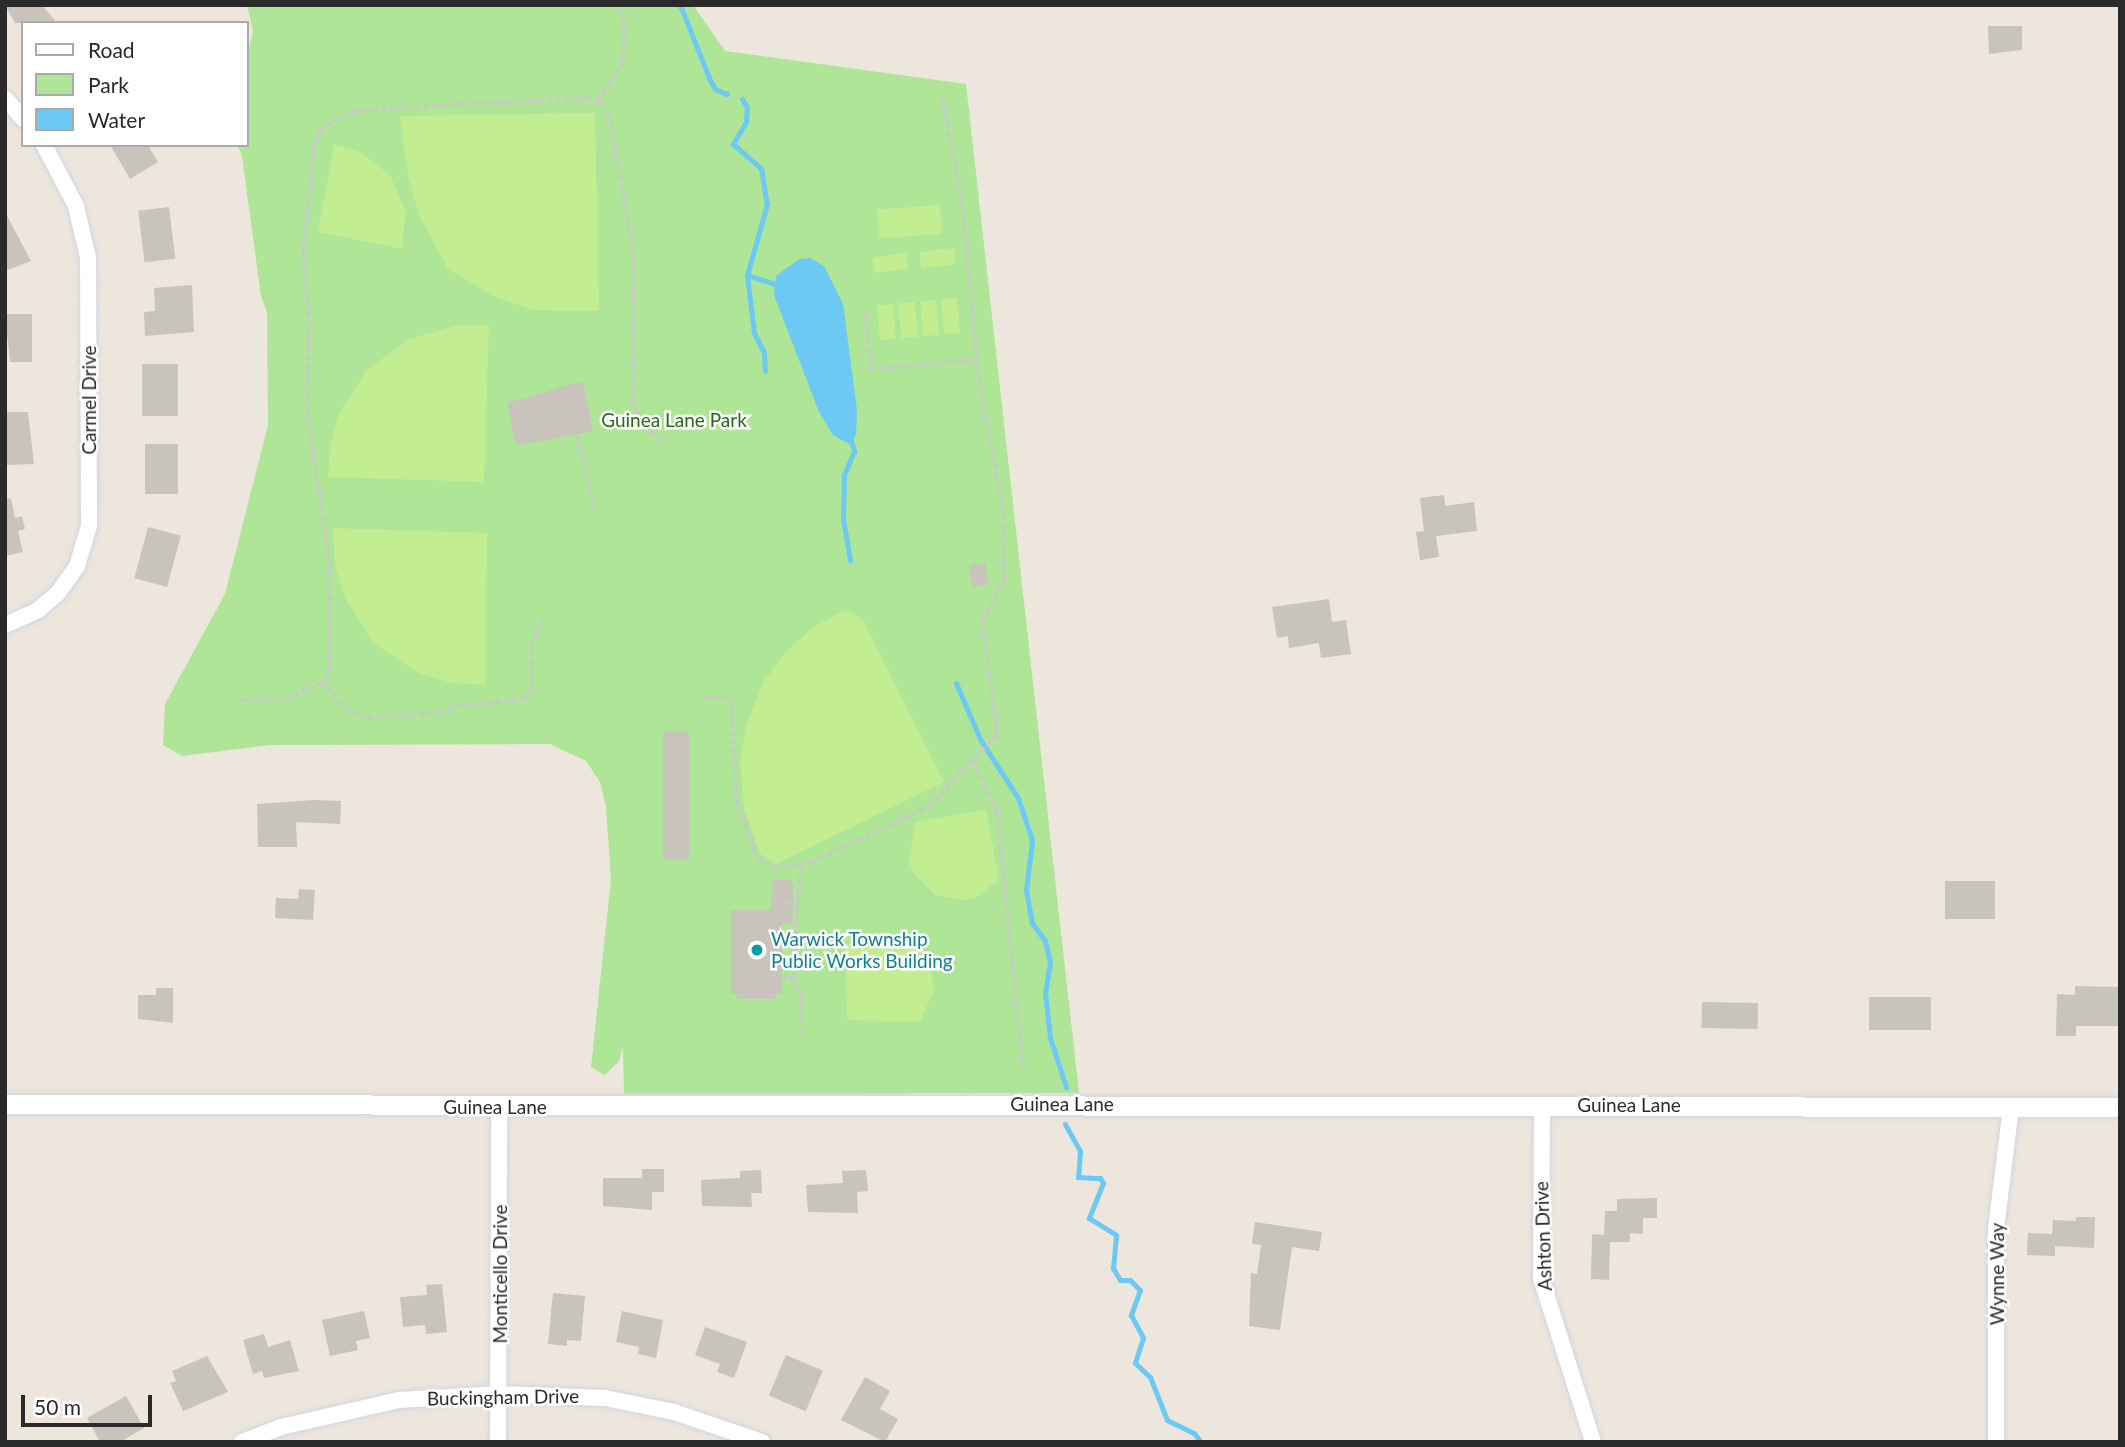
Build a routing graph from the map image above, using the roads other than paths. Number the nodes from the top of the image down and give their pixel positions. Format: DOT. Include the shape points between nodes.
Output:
graph roads {
  1 [pos="5,99"];
  2 [pos="21,117"];
  3 [pos="45,147"];
  4 [pos="5,625"];
  5 [pos="5,1104"];
  6 [pos="1542,1106"];
  7 [pos="499,1107"];
  8 [pos="2011,1107"];
  9 [pos="2120,1107"];
  10 [pos="499,1394"];
  11 [pos="242,1442"];
  12 [pos="498,1442"];
  13 [pos="762,1442"];
  14 [pos="1593,1442"];
  15 [pos="1996,1442"];
  1 -- 2 [label="street"];
  3 -- 4 [label="street, Carmel Drive" via="76,206 88,258 89,526 77,566 57,594 38,610"];
  5 -- 7 [label="street, Guinea Lane"];
  6 -- 7 [label="street, Guinea Lane"];
  6 -- 8 [label="street, Guinea Lane"];
  6 -- 14 [label="street, Ashton Drive" via="1541,1278"];
  7 -- 10 [label="street, Monticello Drive"];
  8 -- 9 [label="street, Guinea Lane"];
  8 -- 15 [label="street, Wynne Way" via="1996,1229"];
  10 -- 11 [label="street, Buckingham Drive" via="399,1400 293,1424"];
  10 -- 12 [label="street, Monticello Drive"];
  10 -- 13 [label="street, Buckingham Drive" via="605,1398 686,1415"];
}
